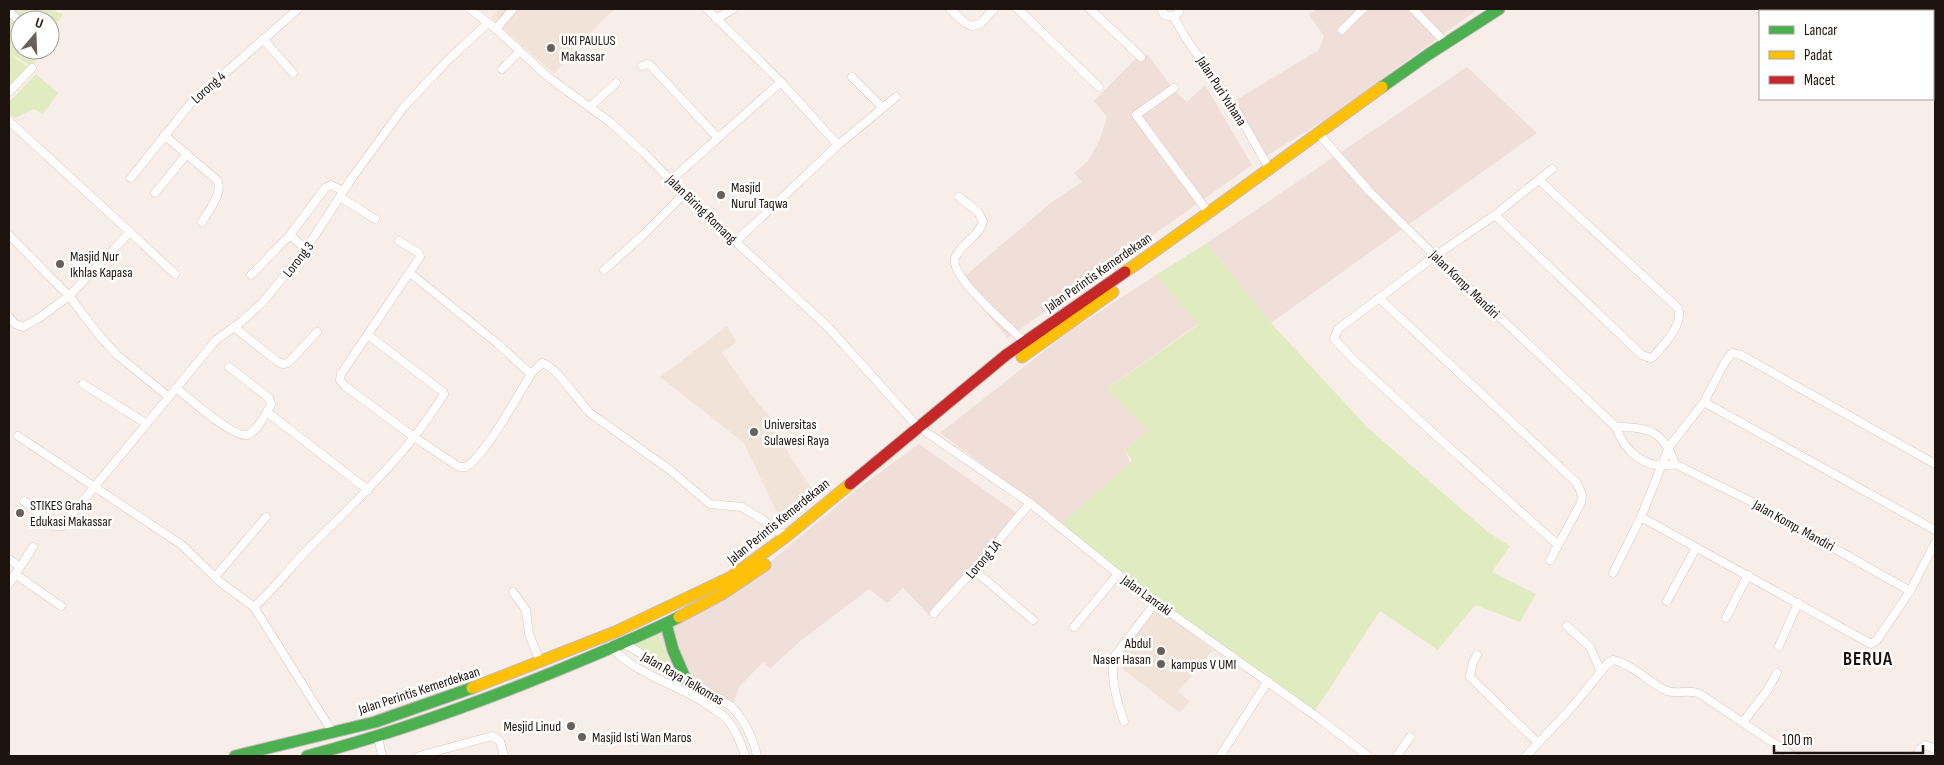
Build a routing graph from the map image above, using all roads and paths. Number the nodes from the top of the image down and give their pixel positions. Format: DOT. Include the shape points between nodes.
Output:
graph roads {
  1 [pos="298,9"];
  2 [pos="470,9"];
  3 [pos="513,9"];
  4 [pos="707,9"];
  5 [pos="733,9"];
  6 [pos="950,9"];
  7 [pos="994,9"];
  8 [pos="1018,9"];
  9 [pos="1090,9"];
  10 [pos="1161,9"];
  11 [pos="1180,9"];
  12 [pos="1363,9"];
  13 [pos="1413,9"];
  14 [pos="1499,9"];
  15 [pos="1173,16"];
  16 [pos="716,19"];
  17 [pos="488,23"];
  18 [pos="496,29"];
  19 [pos="1342,30"];
  20 [pos="263,39"];
  21 [pos="1446,43"];
  22 [pos="519,52"];
  23 [pos="1141,57"];
  24 [pos="642,66"];
  25 [pos="32,68"];
  26 [pos="502,70"];
  27 [pos="293,73"];
  28 [pos="852,77"];
  29 [pos="781,82"];
  30 [pos="616,83"];
  31 [pos="1100,87"];
  32 [pos="1174,88"];
  33 [pos="9,92"];
  34 [pos="896,97"];
  35 [pos="590,106"];
  36 [pos="883,108"];
  37 [pos="9,121"];
  38 [pos="1319,134"];
  39 [pos="164,135"];
  40 [pos="717,137"];
  41 [pos="838,145"];
  42 [pos="187,154"];
  43 [pos="1269,168"];
  44 [pos="1552,169"];
  45 [pos="131,178"];
  46 [pos="671,180"];
  47 [pos="1539,180"];
  48 [pos="155,193"];
  49 [pos="342,194"];
  50 [pos="684,194"];
  51 [pos="959,197"];
  52 [pos="1213,210"];
  53 [pos="1495,215"];
  54 [pos="375,219"];
  55 [pos="202,222"];
  56 [pos="130,232"];
  57 [pos="9,235"];
  58 [pos="290,235"];
  59 [pos="399,241"];
  60 [pos="736,241"];
  61 [pos="306,250"];
  62 [pos="1435,256"];
  63 [pos="604,270"];
  64 [pos="410,273"];
  65 [pos="175,274"];
  66 [pos="251,275"];
  67 [pos="69,296"];
  68 [pos="1379,298"];
  69 [pos="9,317"];
  70 [pos="234,327"];
  71 [pos="317,332"];
  72 [pos="368,335"];
  73 [pos="1025,342"];
  74 [pos="229,367"];
  75 [pos="531,374"];
  76 [pos="83,384"];
  77 [pos="176,388"];
  78 [pos="169,397"];
  79 [pos="1704,402"];
  80 [pos="267,412"];
  81 [pos="147,424"];
  82 [pos="1616,427"];
  83 [pos="922,430"];
  84 [pos="18,436"];
  85 [pos="414,437"];
  86 [pos="1669,447"];
  87 [pos="1676,464"];
  88 [pos="1935,464"];
  89 [pos="1661,466"];
  90 [pos="97,487"];
  91 [pos="368,490"];
  92 [pos="24,501"];
  93 [pos="1030,503"];
  94 [pos="266,517"];
  95 [pos="1641,517"];
  96 [pos="1935,530"];
  97 [pos="788,535"];
  98 [pos="1935,543"];
  99 [pos="1558,545"];
  100 [pos="33,547"];
  101 [pos="1696,548"];
  102 [pos="9,559"];
  103 [pos="1550,560"];
  104 [pos="20,566"];
  105 [pos="974,570"];
  106 [pos="1613,573"];
  107 [pos="15,574"];
  108 [pos="1118,574"];
  109 [pos="1748,575"];
  110 [pos="214,577"];
  111 [pos="9,584"];
  112 [pos="1910,591"];
  113 [pos="512,592"];
  114 [pos="1667,601"];
  115 [pos="1156,602"];
  116 [pos="1798,603"];
  117 [pos="61,606"];
  118 [pos="254,607"];
  119 [pos="934,613"];
  120 [pos="1726,618"];
  121 [pos="1033,620"];
  122 [pos="666,624"];
  123 [pos="1567,626"];
  124 [pos="1074,628"];
  125 [pos="615,632"];
  126 [pos="604,637"];
  127 [pos="622,643"];
  128 [pos="1779,646"];
  129 [pos="611,648"];
  130 [pos="1477,655"];
  131 [pos="540,661"];
  132 [pos="1601,672"];
  133 [pos="1777,673"];
  134 [pos="686,680"];
  135 [pos="1268,682"];
  136 [pos="1124,721"];
  137 [pos="375,722"];
  138 [pos="1743,722"];
  139 [pos="333,733"];
  140 [pos="378,737"];
  141 [pos="1410,737"];
  142 [pos="1538,743"];
  143 [pos="1935,749"];
  144 [pos="235,756"];
  145 [pos="307,756"];
  146 [pos="382,756"];
  147 [pos="419,756"];
  148 [pos="504,756"];
  149 [pos="745,756"];
  150 [pos="757,756"];
  151 [pos="1220,756"];
  152 [pos="1368,756"];
  153 [pos="1397,756"];
  154 [pos="1526,756"];
  155 [pos="1793,756"];
  156 [pos="1916,756"];
  1 -- 20 [label="street, Lorong 4"];
  2 -- 17 [label="street, Jalan Biring Romang"];
  3 -- 18 [label="street"];
  4 -- 16 [label="street"];
  5 -- 16 [label="street"];
  6 -- 7 [label="street" via="972,26 980,24"];
  8 -- 31 [label="street"];
  9 -- 23 [label="street"];
  10 -- 15 [label="street" via="1165,15"];
  11 -- 15 [label="street"];
  12 -- 19 [label="street"];
  13 -- 21 [label="street"];
  14 -- 21 [label="highway, Jalan Perintis Kemerdekaan"];
  15 -- 43 [label="street, Jalan Puri Yuhana" via="1234,107"];
  16 -- 29 [label="street"];
  17 -- 18 [label="street, Jalan Biring Romang"];
  17 -- 49 [label="street, Lorong 3" via="406,104"];
  18 -- 22 [label="street, Jalan Biring Romang"];
  20 -- 27 [label="street"];
  20 -- 39 [label="street, Lorong 4" via="199,94"];
  21 -- 38 [label="highway, Jalan Perintis Kemerdekaan"];
  22 -- 26 [label="street"];
  22 -- 35 [label="street, Jalan Biring Romang"];
  24 -- 40 [label="street" via="650,65"];
  25 -- 33 [label="street"];
  28 -- 36 [label="street"];
  29 -- 40 [label="street"];
  29 -- 41 [label="street"];
  30 -- 35 [label="street"];
  32 -- 52 [label="street" via="1136,115"];
  34 -- 36 [label="street"];
  35 -- 46 [label="street, Jalan Biring Romang"];
  36 -- 41 [label="street"];
  37 -- 56 [label="street"];
  38 -- 43 [label="highway, Jalan Perintis Kemerdekaan"];
  38 -- 62 [label="street, Jalan Komp. Mandiri" via="1369,191"];
  39 -- 42 [label="street"];
  39 -- 45 [label="street, Lorong 4"];
  40 -- 46 [label="street"];
  41 -- 60 [label="street"];
  42 -- 48 [label="street"];
  42 -- 55 [label="street" via="218,181 216,198"];
  43 -- 52 [label="highway, Jalan Perintis Kemerdekaan"];
  44 -- 47 [label="street"];
  46 -- 50 [label="street, Jalan Biring Romang"];
  47 -- 53 [label="street"];
  47 -- 53 [label="street" via="1678,308 1680,316 1674,330 1653,357 1642,355"];
  49 -- 54 [label="street"];
  49 -- 58 [label="street" via="328,186"];
  49 -- 61 [label="street, Lorong 3"];
  50 -- 60 [label="street, Jalan Biring Romang"];
  50 -- 63 [label="street"];
  51 -- 73 [label="street" via="978,212 983,221 957,254 955,267"];
  52 -- 73 [label="highway, Jalan Perintis Kemerdekaan"];
  52 -- 83 [label="highway, Jalan Perintis Kemerdekaan" via="1211,219 1198,231"];
  53 -- 62 [label="street"];
  56 -- 65 [label="street"];
  56 -- 67 [label="street"];
  57 -- 67 [label="street"];
  58 -- 61 [label="street"];
  58 -- 66 [label="street"];
  59 -- 64 [label="street" via="420,257"];
  60 -- 83 [label="street, Jalan Biring Romang" via="828,327"];
  61 -- 70 [label="street, Lorong 3" via="262,302"];
  62 -- 68 [label="street"];
  62 -- 82 [label="street, Jalan Komp. Mandiri"];
  64 -- 72 [label="street"];
  64 -- 75 [label="street"];
  67 -- 69 [label="street" via="24,327"];
  67 -- 78 [label="street" via="117,355"];
  68 -- 99 [label="street" via="1577,483 1582,503"];
  68 -- 99 [label="street" via="1338,329 1334,339"];
  70 -- 71 [label="street" via="283,364 288,363"];
  70 -- 77 [label="street, Lorong 3" via="218,338"];
  72 -- 85 [label="street" via="341,374 341,381"];
  72 -- 85 [label="street" via="444,394"];
  73 -- 83 [label="highway, Jalan Perintis Kemerdekaan"];
  74 -- 80 [label="street" via="270,398"];
  75 -- 85 [label="street" via="488,443 469,466 459,467"];
  75 -- 97 [label="street" via="542,363 551,367 590,413 670,470 710,504 742,507 776,532"];
  76 -- 81 [label="street"];
  77 -- 78 [label="street, Lorong 3"];
  77 -- 80 [label="street" via="225,426 243,435 254,430"];
  78 -- 81 [label="street, Lorong 3"];
  79 -- 86 [label="street"];
  79 -- 88 [label="street" via="1728,356 1736,353"];
  79 -- 96 [label="street"];
  80 -- 91 [label="street"];
  81 -- 90 [label="street, Lorong 3"];
  82 -- 86 [label="street" via="1649,430"];
  82 -- 89 [label="street, Jalan Komp. Mandiri" via="1624,445 1632,453"];
  83 -- 93 [label="street, Jalan Lanraki"];
  83 -- 97 [label="highway, Jalan Perintis Kemerdekaan"];
  83 -- 122 [label="highway, Jalan Perintis Kemerdekaan" via="746,580"];
  84 -- 90 [label="street"];
  85 -- 91 [label="street"];
  86 -- 87 [label="street"];
  86 -- 89 [label="street"];
  87 -- 89 [label="street, Jalan Komp. Mandiri"];
  87 -- 112 [label="street, Jalan Komp. Mandiri" via="1756,504"];
  89 -- 95 [label="street"];
  90 -- 92 [label="street, Lorong 3" via="60,528"];
  90 -- 110 [label="street" via="182,545"];
  91 -- 118 [label="street"];
  93 -- 105 [label="street, Lorong 1A"];
  93 -- 108 [label="street, Jalan Lanraki"];
  94 -- 110 [label="street"];
  95 -- 101 [label="street"];
  95 -- 106 [label="street"];
  97 -- 125 [label="highway, Jalan Perintis Kemerdekaan" via="731,578"];
  98 -- 112 [label="street"];
  99 -- 103 [label="street"];
  100 -- 104 [label="street"];
  101 -- 109 [label="street"];
  101 -- 114 [label="street"];
  102 -- 104 [label="street"];
  104 -- 107 [label="street"];
  105 -- 119 [label="street, Lorong 1A"];
  105 -- 121 [label="street"];
  107 -- 111 [label="street"];
  107 -- 117 [label="street"];
  108 -- 115 [label="street, Jalan Lanraki"];
  108 -- 124 [label="street"];
  109 -- 116 [label="street"];
  109 -- 120 [label="street"];
  110 -- 118 [label="street"];
  112 -- 116 [label="street" via="1883,632 1871,644"];
  113 -- 131 [label="street" via="526,610 528,634"];
  115 -- 135 [label="street, Jalan Lanraki"];
  115 -- 136 [label="street" via="1114,657 1116,695"];
  116 -- 128 [label="street"];
  118 -- 139 [label="street"];
  122 -- 127 [label="highway, Jalan Perintis Kemerdekaan"];
  122 -- 134 [label="highway"];
  123 -- 132 [label="street" via="1590,647"];
  125 -- 126 [label="highway, Jalan Perintis Kemerdekaan"];
  125 -- 127 [label="street, Jalan Raya Telkomas"];
  126 -- 129 [label="street, Jalan Raya Telkomas"];
  126 -- 131 [label="highway, Jalan Perintis Kemerdekaan"];
  127 -- 129 [label="highway, Jalan Perintis Kemerdekaan"];
  127 -- 134 [label="street, Jalan Raya Telkomas"];
  129 -- 140 [label="highway, Jalan Perintis Kemerdekaan" via="498,694"];
  129 -- 149 [label="street, Jalan Raya Telkomas" via="630,664 722,715 740,740"];
  130 -- 142 [label="street" via="1470,677"];
  131 -- 137 [label="highway, Jalan Perintis Kemerdekaan" via="493,682"];
  132 -- 138 [label="street" via="1610,660 1616,660 1667,692 1690,690"];
  132 -- 142 [label="street"];
  133 -- 138 [label="street"];
  134 -- 150 [label="street, Jalan Raya Telkomas" via="736,711 750,734"];
  135 -- 151 [label="street"];
  135 -- 152 [label="street, Jalan Lanraki"];
  137 -- 139 [label="highway, Jalan Perintis Kemerdekaan"];
  137 -- 140 [label="highway"];
  138 -- 155 [label="street"];
  139 -- 144 [label="highway, Jalan Perintis Kemerdekaan"];
  140 -- 145 [label="highway, Jalan Perintis Kemerdekaan"];
  140 -- 146 [label="street"];
  141 -- 153 [label="street"];
  142 -- 154 [label="street"];
  143 -- 156 [label="street" via="1925,745"];
  147 -- 148 [label="street" via="488,736 498,738"];
}
